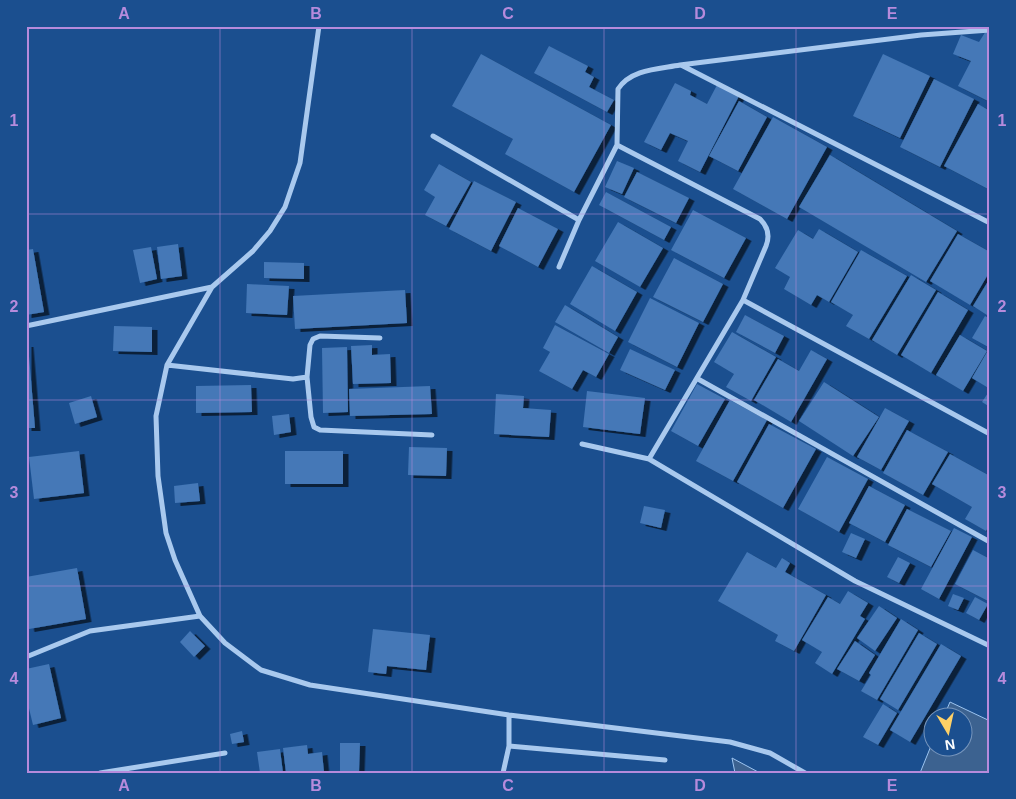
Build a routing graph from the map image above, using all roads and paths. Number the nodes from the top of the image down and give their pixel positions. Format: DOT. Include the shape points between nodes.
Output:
graph roads {
  1 [pos="320,26"];
  2 [pos="990,30"];
  3 [pos="680,65"];
  4 [pos="433,136"];
  5 [pos="617,145"];
  6 [pos="579,220"];
  7 [pos="990,223"];
  8 [pos="559,267"];
  9 [pos="212,287"];
  10 [pos="743,300"];
  11 [pos="26,326"];
  12 [pos="380,338"];
  13 [pos="167,365"];
  14 [pos="307,377"];
  15 [pos="698,379"];
  16 [pos="990,434"];
  17 [pos="432,435"];
  18 [pos="582,444"];
  19 [pos="649,459"];
  20 [pos="990,542"];
  21 [pos="200,616"];
  22 [pos="990,646"];
  23 [pos="26,657"];
  24 [pos="509,714"];
  25 [pos="509,746"];
  26 [pos="225,753"];
  27 [pos="665,760"];
  28 [pos="100,773"];
  29 [pos="503,773"];
  30 [pos="805,773"];
  1 -- 9 [label="street" via="300,163 285,207 253,251"];
  2 -- 3 [label="street" via="921,35"];
  3 -- 5 [label="street" via="645,71 628,78 618,89"];
  3 -- 7 [label="street"];
  4 -- 6 [label="street"];
  5 -- 6 [label="street"];
  5 -- 10 [label="street" via="765,224 768,240"];
  6 -- 8 [label="street"];
  9 -- 11 [label="street"];
  9 -- 13 [label="street"];
  10 -- 15 [label="street"];
  10 -- 16 [label="street"];
  12 -- 14 [label="street" via="320,336 313,339"];
  13 -- 14 [label="street" via="293,379"];
  13 -- 21 [label="street" via="156,416 158,476 166,533"];
  14 -- 17 [label="street" via="310,417 314,427 320,430"];
  15 -- 19 [label="street"];
  15 -- 20 [label="street"];
  18 -- 19 [label="street"];
  19 -- 22 [label="street" via="855,581"];
  21 -- 23 [label="street" via="90,632"];
  21 -- 24 [label="street" via="225,643 261,670 310,686"];
  24 -- 25 [label="street"];
  24 -- 30 [label="street" via="730,742 770,753"];
  25 -- 27 [label="street"];
  25 -- 29 [label="street"];
  26 -- 28 [label="street"];
}
